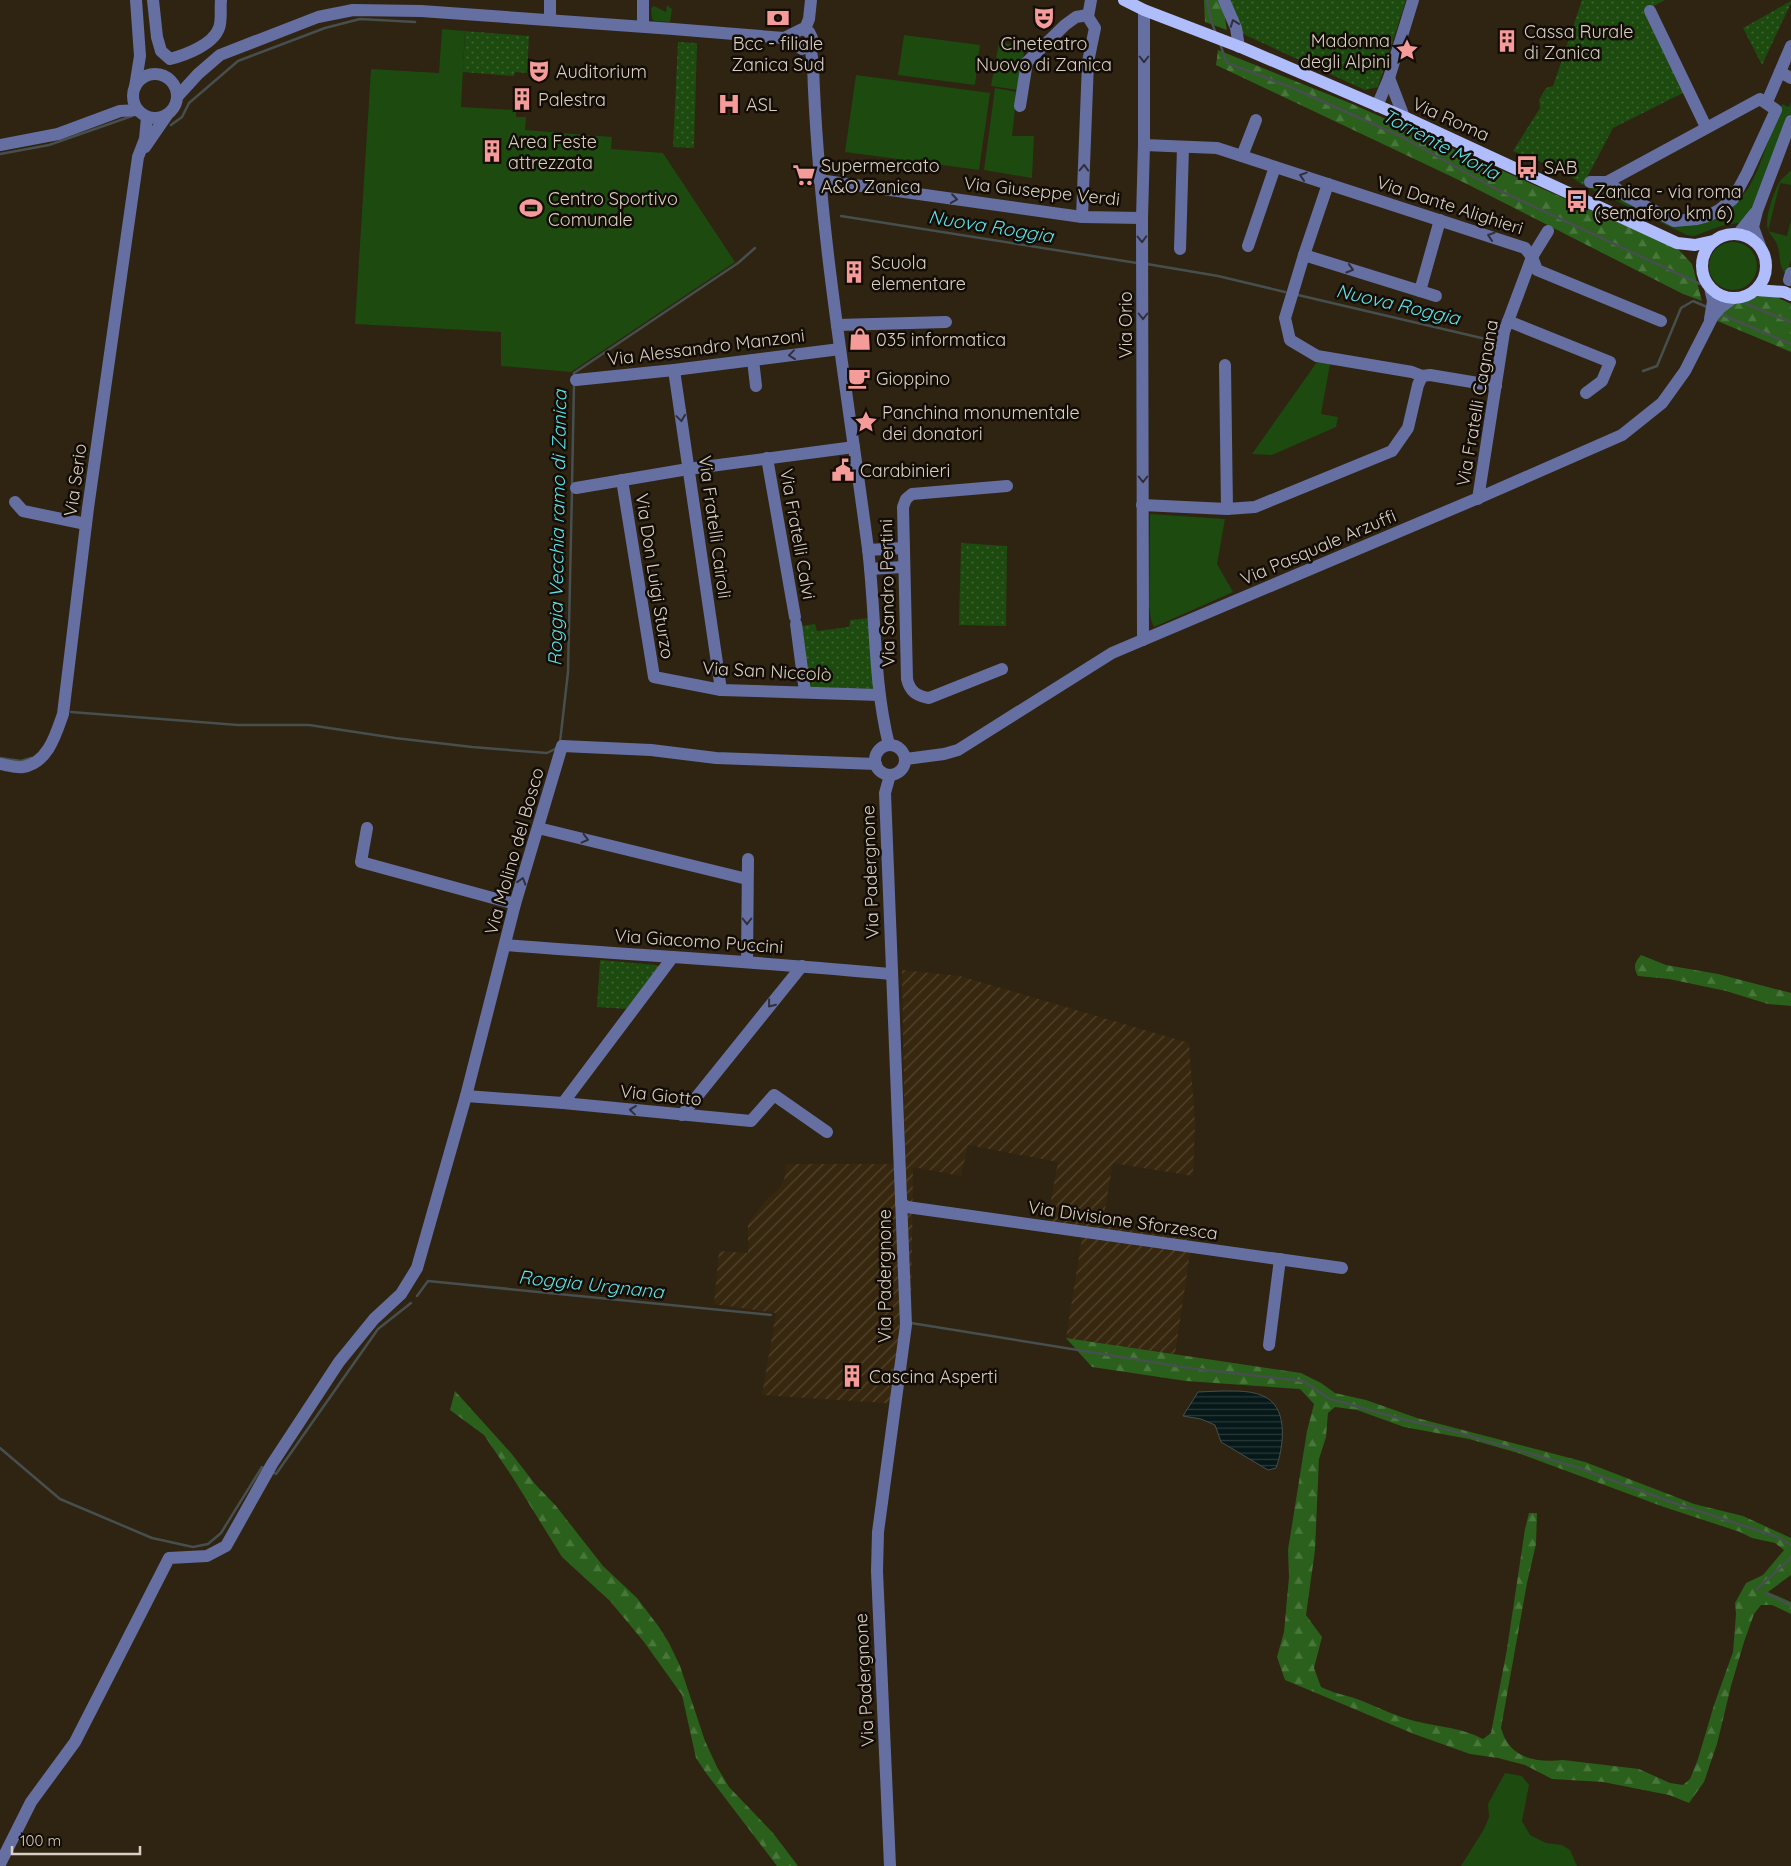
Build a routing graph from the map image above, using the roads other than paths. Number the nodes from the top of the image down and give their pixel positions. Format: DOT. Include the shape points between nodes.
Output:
graph roads {
  1 [pos="136,0"];
  2 [pos="153,0"];
  3 [pos="221,0"];
  4 [pos="550,0"];
  5 [pos="643,0"];
  6 [pos="811,0"];
  7 [pos="1091,0"];
  8 [pos="1124,0"];
  9 [pos="1224,0"];
  10 [pos="1413,0"];
  11 [pos="421,5"];
  12 [pos="1144,10"];
  13 [pos="1650,11"];
  14 [pos="1088,15"];
  15 [pos="550,20"];
  16 [pos="643,26"];
  17 [pos="797,32"];
  18 [pos="1233,44"];
  19 [pos="1791,46"];
  20 [pos="809,50"];
  21 [pos="140,56"];
  22 [pos="1786,73"];
  23 [pos="198,74"];
  24 [pos="163,77"];
  25 [pos="1389,78"];
  26 [pos="177,97"];
  27 [pos="1767,102"];
  28 [pos="138,104"];
  29 [pos="1020,106"];
  30 [pos="1377,106"];
  31 [pos="167,115"];
  32 [pos="1404,117"];
  33 [pos="1256,120"];
  34 [pos="1791,122"];
  35 [pos="1706,128"];
  36 [pos="0,145"];
  37 [pos="1144,145"];
  38 [pos="1183,147"];
  39 [pos="1786,147"];
  40 [pos="1242,156"];
  41 [pos="138,157"];
  42 [pos="1275,167"];
  43 [pos="819,180"];
  44 [pos="1590,182"];
  45 [pos="1607,182"];
  46 [pos="1328,184"];
  47 [pos="1757,211"];
  48 [pos="1082,217"];
  49 [pos="1142,218"];
  50 [pos="1440,220"];
  51 [pos="1548,232"];
  52 [pos="1738,234"];
  53 [pos="1713,241"];
  54 [pos="1677,243"];
  55 [pos="1248,246"];
  56 [pos="1760,246"];
  57 [pos="1180,249"];
  58 [pos="1304,255"];
  59 [pos="1532,257"];
  60 [pos="1702,264"];
  61 [pos="1767,269"];
  62 [pos="1710,288"];
  63 [pos="1420,290"];
  64 [pos="1756,290"];
  65 [pos="1788,294"];
  66 [pos="1436,296"];
  67 [pos="1732,299"];
  68 [pos="1661,320"];
  69 [pos="1508,321"];
  70 [pos="946,322"];
  71 [pos="1708,324"];
  72 [pos="837,325"];
  73 [pos="840,349"];
  74 [pos="753,360"];
  75 [pos="1225,365"];
  76 [pos="674,370"];
  77 [pos="1422,376"];
  78 [pos="576,380"];
  79 [pos="756,386"];
  80 [pos="1496,386"];
  81 [pos="1586,393"];
  82 [pos="854,447"];
  83 [pos="767,458"];
  84 [pos="688,469"];
  85 [pos="622,480"];
  86 [pos="1007,486"];
  87 [pos="576,488"];
  88 [pos="1478,499"];
  89 [pos="15,502"];
  90 [pos="1142,505"];
  91 [pos="1227,509"];
  92 [pos="86,524"];
  93 [pos="903,548"];
  94 [pos="868,550"];
  95 [pos="903,567"];
  96 [pos="870,569"];
  97 [pos="1143,640"];
  98 [pos="1002,670"];
  99 [pos="654,677"];
  100 [pos="721,690"];
  101 [pos="805,692"];
  102 [pos="879,695"];
  103 [pos="889,745"];
  104 [pos="906,759"];
  105 [pos="0,764"];
  106 [pos="876,764"];
  107 [pos="890,775"];
  108 [pos="367,828"];
  109 [pos="538,828"];
  110 [pos="748,859"];
  111 [pos="747,879"];
  112 [pos="515,904"];
  113 [pos="505,945"];
  114 [pos="672,958"];
  115 [pos="747,962"];
  116 [pos="802,966"];
  117 [pos="891,974"];
  118 [pos="466,1096"];
  119 [pos="563,1103"];
  120 [pos="682,1115"];
  121 [pos="827,1132"];
  122 [pos="901,1203"];
  123 [pos="1280,1259"];
  124 [pos="1342,1268"];
  125 [pos="1269,1345"];
  126 [pos="0,1864"];
  127 [pos="890,1866"];
  1 -- 21 [label="street, Via Serio"];
  2 -- 3 [label="street" via="156,37 161,51 170,59 210,40 219,29"];
  4 -- 15 [label="street"];
  5 -- 16 [label="street"];
  6 -- 17 [label="street"];
  7 -- 14 [label="street"];
  8 -- 12 [label="main road, Via Roma"];
  18 -- 9 [label="street, one-way" via="1236,28"];
  10 -- 25 [label="street"];
  11 -- 15 [label="street"];
  11 -- 23 [label="street" via="353,10 318,17 220,55"];
  12 -- 18 [label="main road, Via Roma"];
  12 -- 37 [label="street, Via Orio, one-way"];
  13 -- 35 [label="street"];
  14 -- 29 [label="street" via="1076,17 1026,62"];
  48 -- 14 [label="street, one-way" via="1088,62 1095,28"];
  15 -- 16 [label="street"];
  16 -- 17 [label="street"];
  17 -- 20 [label="street" via="798,48"];
  17 -- 20 [label="street" via="810,32"];
  18 -- 30 [label="main road, Via Roma"];
  19 -- 22 [label="street"];
  20 -- 43 [label="street"];
  21 -- 24 [label="street" via="146,66"];
  21 -- 28 [label="street, Via Serio"];
  22 -- 27 [label="street"];
  23 -- 24 [label="street" via="184,79"];
  23 -- 26 [label="street"];
  24 -- 26 [label="street" via="176,90"];
  24 -- 28 [label="street" via="146,76 141,80"];
  25 -- 30 [label="street"];
  25 -- 32 [label="street"];
  26 -- 31 [label="street"];
  27 -- 35 [label="street" via="1760,99"];
  27 -- 45 [label="street" via="1776,110 1747,173 1733,199 1708,216 1674,221"];
  28 -- 31 [label="street" via="160,118"];
  28 -- 36 [label="street" via="58,134"];
  28 -- 41 [label="street, Via Serio" via="145,139"];
  30 -- 32 [label="main road, Via Roma"];
  31 -- 41 [label="street, Via Serio"];
  32 -- 54 [label="main road, Via Roma"];
  33 -- 40 [label="street"];
  34 -- 39 [label="street"];
  35 -- 45 [label="street"];
  37 -- 38 [label="street, Via Dante Alighieri"];
  37 -- 49 [label="street, Via Orio"];
  38 -- 40 [label="street, Via Dante Alighieri" via="1217,148"];
  38 -- 57 [label="street"];
  39 -- 47 [label="street"];
  40 -- 42 [label="street, Via Dante Alighieri"];
  41 -- 92 [label="street, Via Serio"];
  46 -- 42 [label="street, Via Dante Alighieri, one-way"];
  42 -- 55 [label="street"];
  43 -- 48 [label="street, Via Giuseppe Verdi, one-way"];
  43 -- 72 [label="street"];
  44 -- 45 [label="street"];
  46 -- 50 [label="street, Via Dante Alighieri"];
  46 -- 58 [label="street"];
  47 -- 52 [label="street"];
  47 -- 56 [label="street" via="1754,227"];
  48 -- 49 [label="street, Via Giuseppe Verdi"];
  49 -- 90 [label="street, Via Orio, one-way"];
  59 -- 50 [label="street, Via Dante Alighieri, one-way" via="1526,248"];
  50 -- 63 [label="street"];
  51 -- 59 [label="street, Via Fratelli Cagnana"];
  52 -- 53 [label="main road, Via Roma"];
  52 -- 56 [label="main road"];
  53 -- 54 [label="main road, Via Roma" via="1696,245"];
  53 -- 60 [label="main road"];
  54 -- 60 [label="main road, Via Roma"];
  56 -- 61 [label="main road"];
  58 -- 63 [label="street, one-way"];
  58 -- 77 [label="street" via="1285,318 1290,340 1317,356"];
  59 -- 68 [label="street, Via Dante Alighieri" via="1537,270"];
  59 -- 69 [label="street, Via Fratelli Cagnana"];
  60 -- 62 [label="main road" via="1705,281"];
  61 -- 64 [label="main road" via="1762,284"];
  61 -- 65 [label="main road" via="1776,285"];
  62 -- 67 [label="main road"];
  62 -- 71 [label="street, Via Pasquale Arzuffi" via="1713,305"];
  63 -- 66 [label="street"];
  64 -- 65 [label="main road"];
  64 -- 67 [label="main road"];
  67 -- 71 [label="street, Via Pasquale Arzuffi"];
  69 -- 80 [label="street, Via Fratelli Cagnana"];
  69 -- 81 [label="street" via="1610,362 1602,381"];
  70 -- 72 [label="street"];
  71 -- 88 [label="street, Via Pasquale Arzuffi" via="1685,371 1662,403 1622,435"];
  72 -- 73 [label="street"];
  73 -- 74 [label="street, Via Alessandro Manzoni, one-way"];
  73 -- 82 [label="street"];
  74 -- 76 [label="street, Via Alessandro Manzoni"];
  74 -- 79 [label="street"];
  75 -- 91 [label="street"];
  76 -- 78 [label="street, Via Alessandro Manzoni"];
  76 -- 84 [label="street, Via Fratelli Cairoli, one-way"];
  77 -- 80 [label="street"];
  77 -- 91 [label="street" via="1408,428 1392,451 1255,507"];
  80 -- 88 [label="street, Via Fratelli Cagnana"];
  82 -- 83 [label="street"];
  82 -- 94 [label="street"];
  83 -- 84 [label="street"];
  83 -- 101 [label="street, Via Fratelli Calvi" via="796,620"];
  84 -- 85 [label="street"];
  84 -- 100 [label="street, Via Fratelli Cairoli"];
  85 -- 87 [label="street"];
  85 -- 99 [label="street, Via Don Luigi Sturzo"];
  86 -- 93 [label="street, Via Sandro Pertini" via="912,494 903,507"];
  88 -- 97 [label="street, Via Pasquale Arzuffi"];
  89 -- 92 [label="street" via="23,510"];
  90 -- 91 [label="street"];
  90 -- 97 [label="street, Via Orio"];
  92 -- 105 [label="street, Via Serio" via="64,714 40,761 22,767"];
  93 -- 94 [label="street"];
  93 -- 95 [label="street, Via Sandro Pertini"];
  94 -- 96 [label="street"];
  95 -- 96 [label="street"];
  95 -- 98 [label="street, Via Sandro Pertini" via="907,679 913,693 929,698"];
  96 -- 102 [label="street"];
  97 -- 104 [label="street, Via Pasquale Arzuffi" via="1112,654 958,750"];
  99 -- 100 [label="street, Via San Niccolò"];
  100 -- 101 [label="street, Via San Niccolò"];
  101 -- 102 [label="street, Via San Niccolò"];
  102 -- 103 [label="street"];
  103 -- 104 [label="street" via="897,746"];
  103 -- 106 [label="street" via="878,752"];
  104 -- 107 [label="street" via="902,771"];
  106 -- 107 [label="street" via="884,774"];
  106 -- 109 [label="street, Via Molino del Bosco" via="716,758 652,750 562,746"];
  107 -- 117 [label="street, Via Padergnone" via="885,793"];
  108 -- 112 [label="street" via="361,862"];
  109 -- 111 [label="street, one-way"];
  112 -- 109 [label="street, Via Molino del Bosco, one-way"];
  110 -- 111 [label="street"];
  111 -- 115 [label="street, one-way"];
  112 -- 113 [label="street, Via Molino del Bosco"];
  113 -- 114 [label="street, Via Giacomo Puccini"];
  113 -- 118 [label="street, Via Molino del Bosco"];
  114 -- 115 [label="street, Via Giacomo Puccini"];
  114 -- 119 [label="street"];
  115 -- 116 [label="street, Via Giacomo Puccini"];
  116 -- 117 [label="street, Via Giacomo Puccini"];
  116 -- 120 [label="street, one-way"];
  117 -- 122 [label="street, Via Padergnone"];
  118 -- 119 [label="street, Via Giotto"];
  118 -- 126 [label="street, Via Molino del Bosco" via="416,1268 401,1294 374,1319 339,1362 272,1464 226,1546 207,1556 169,1558 75,1742 31,1802"];
  120 -- 119 [label="street, Via Giotto, one-way"];
  120 -- 121 [label="street, Via Giotto" via="751,1121 774,1095"];
  122 -- 123 [label="street, Via Divisione Sforzesca" via="906,1207"];
  122 -- 127 [label="street, Via Padergnone" via="906,1325 878,1532 877,1571"];
  123 -- 124 [label="street, Via Divisione Sforzesca"];
  123 -- 125 [label="street"];
}
